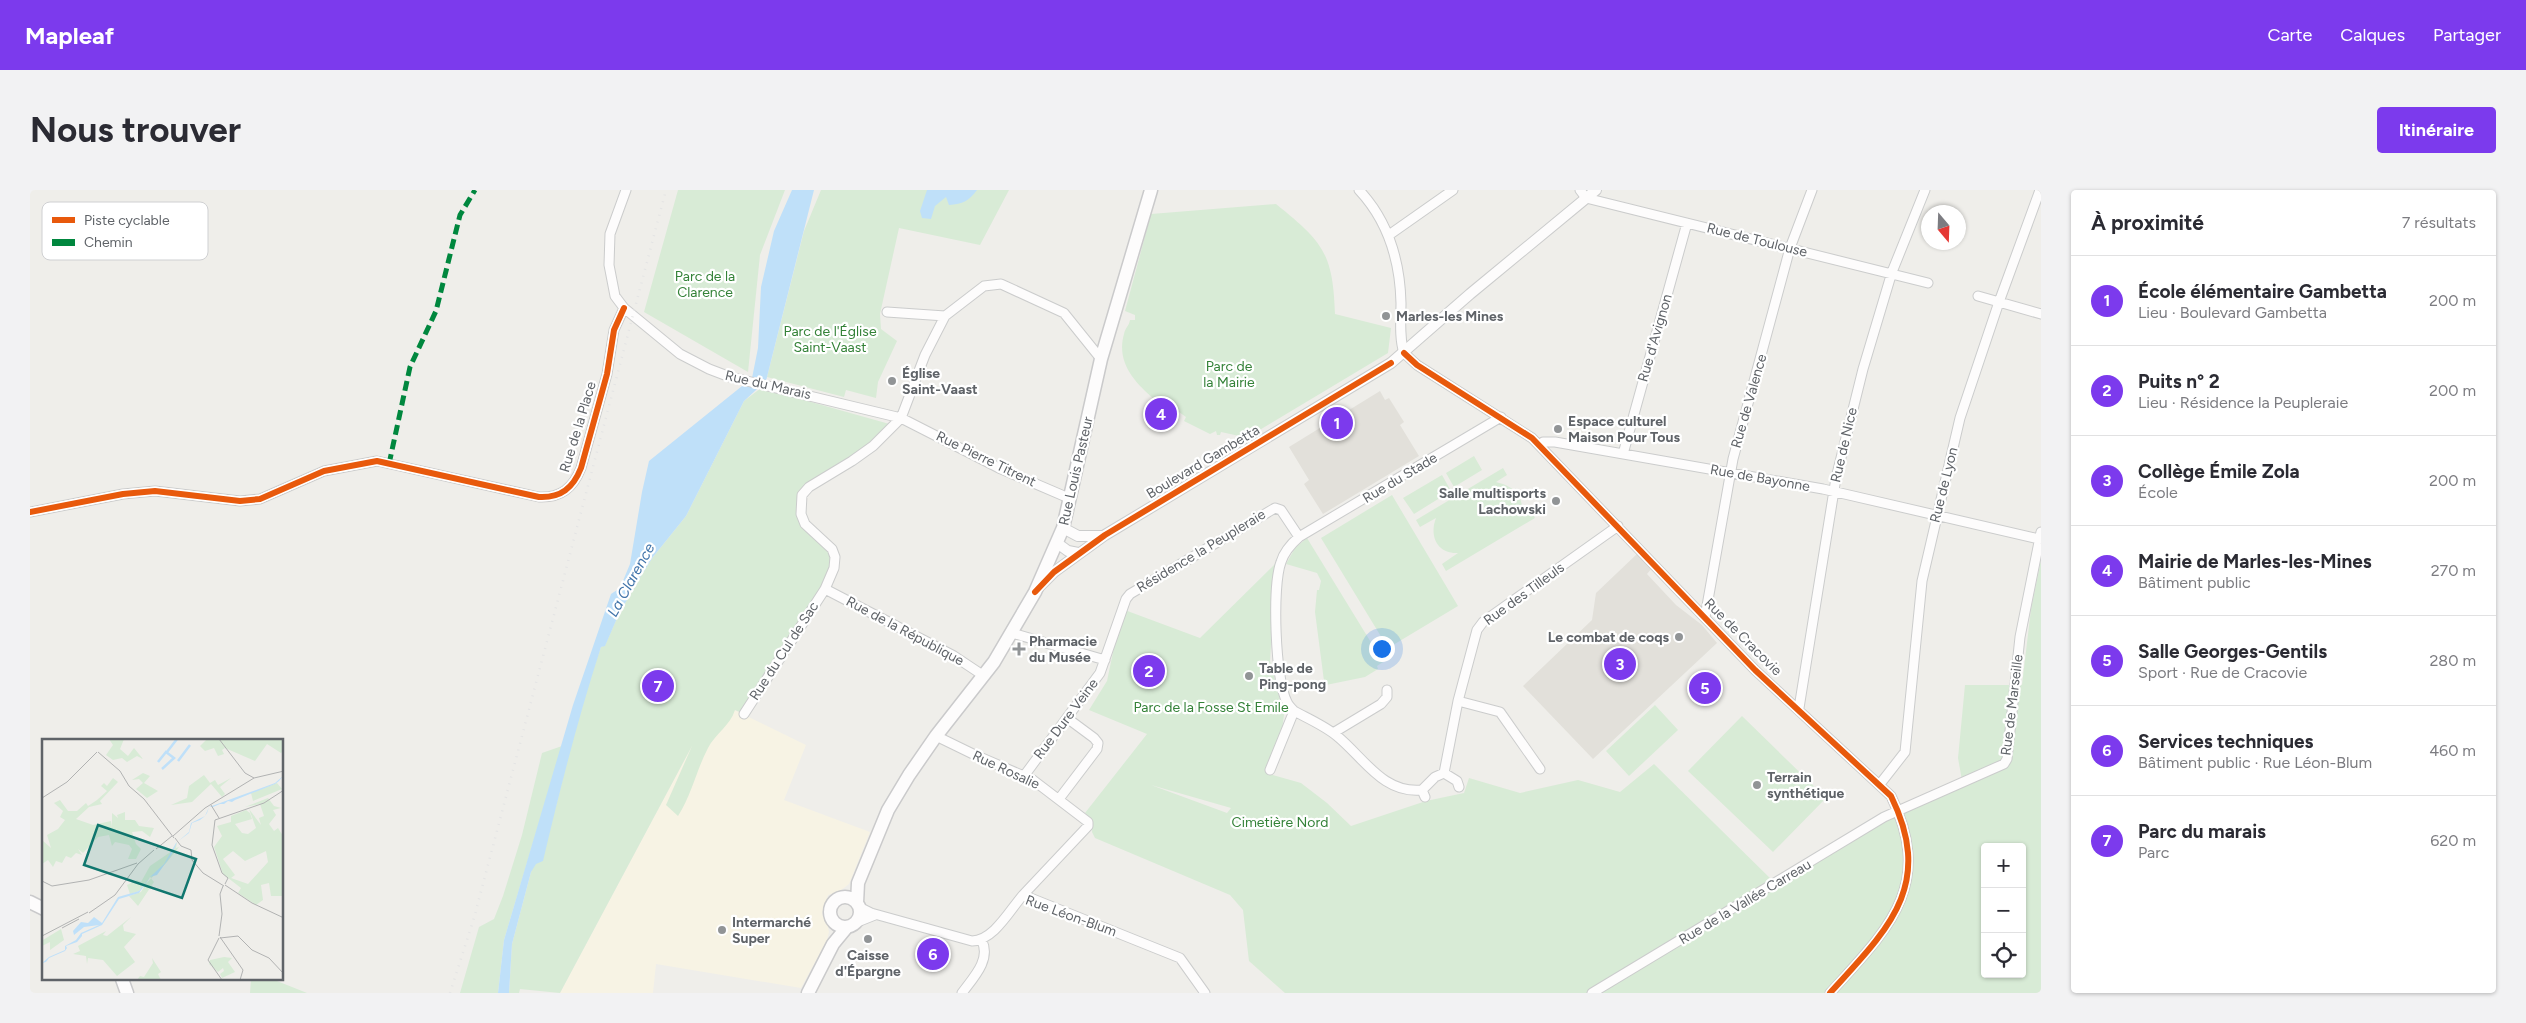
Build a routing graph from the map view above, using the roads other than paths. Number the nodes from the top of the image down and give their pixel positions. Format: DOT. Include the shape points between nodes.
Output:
graph roads {
  1 [pos="626,190"];
  2 [pos="1151,190"];
  3 [pos="1359,190"];
  4 [pos="1453,190"];
  5 [pos="1596,190"];
  6 [pos="1812,190"];
  7 [pos="1925,190"];
  8 [pos="2040,190"];
  9 [pos="1583,194"];
  10 [pos="1687,223"];
  11 [pos="1389,235"];
  12 [pos="1790,248"];
  13 [pos="1892,272"];
  14 [pos="1928,283"];
  15 [pos="1978,296"];
  16 [pos="1999,302"];
  17 [pos="624,308"];
  18 [pos="887,312"];
  19 [pos="2041,314"];
  20 [pos="945,316"];
  21 [pos="1404,353"];
  22 [pos="1101,359"];
  23 [pos="1501,417"];
  24 [pos="901,418"];
  25 [pos="1539,446"];
  26 [pos="1623,454"];
  27 [pos="1730,472"];
  28 [pos="1833,491"];
  29 [pos="1071,499"];
  30 [pos="30,512"];
  31 [pos="1936,516"];
  32 [pos="1618,526"];
  33 [pos="1063,528"];
  34 [pos="1105,535"];
  35 [pos="2040,536"];
  36 [pos="1299,537"];
  37 [pos="1057,543"];
  38 [pos="1078,553"];
  39 [pos="825,589"];
  40 [pos="1035,592"];
  41 [pos="1704,617"];
  42 [pos="1012,633"];
  43 [pos="1105,660"];
  44 [pos="984,676"];
  45 [pos="1387,690"];
  46 [pos="1458,701"];
  47 [pos="1799,708"];
  48 [pos="1294,711"];
  49 [pos="744,714"];
  50 [pos="1067,718"];
  51 [pos="1333,733"];
  52 [pos="936,736"];
  53 [pos="1540,769"];
  54 [pos="1270,770"];
  55 [pos="1444,774"];
  56 [pos="1024,776"];
  57 [pos="1880,784"];
  58 [pos="1459,787"];
  59 [pos="1059,799"];
  60 [pos="1898,810"];
  61 [pos="1023,895"];
  62 [pos="30,902"];
  63 [pos="854,903"];
  64 [pos="42,908"];
  65 [pos="878,915"];
  66 [pos="833,921"];
  67 [pos="851,925"];
  68 [pos="982,941"];
  69 [pos="833,944"];
  70 [pos="122,980"];
  71 [pos="127,993"];
  72 [pos="808,993"];
  73 [pos="962,993"];
  74 [pos="1205,993"];
  75 [pos="1592,993"];
  76 [pos="1830,993"];
  1 -- 17 [label="street" via="612,225 609,249 612,287"];
  2 -- 22 [label="main road, Rue Louis Pasteur"];
  3 -- 11 [label="street"];
  4 -- 11 [label="street"];
  5 -- 9 [label="street, Boulevard Gambetta"];
  6 -- 12 [label="street, Rue de Valence"];
  7 -- 13 [label="street, Rue de Nice"];
  8 -- 16 [label="street, Rue de Lyon"];
  9 -- 10 [label="street, Rue de Toulouse"];
  9 -- 21 [label="street, Boulevard Gambetta"];
  10 -- 12 [label="street, Rue de Toulouse"];
  10 -- 26 [label="street, Rue d'Avignon"];
  11 -- 21 [label="street" via="1401,286"];
  12 -- 13 [label="street, Rue de Toulouse"];
  12 -- 27 [label="street, Rue de Valence"];
  13 -- 14 [label="street, Rue de Toulouse"];
  13 -- 28 [label="street, Rue de Nice" via="1862,368"];
  15 -- 16 [label="street"];
  16 -- 19 [label="street"];
  16 -- 31 [label="street, Rue de Lyon" via="1960,418"];
  17 -- 24 [label="street, Rue du Marais" via="680,354 709,369"];
  17 -- 30 [label="street, Rue de la Place" via="611,341 607,374 581,468 574,483 562,494 539,497 377,461 324,471 260,499 240,501 155,491"];
  18 -- 20 [label="street"];
  20 -- 22 [label="street" via="984,286 1001,284 1064,313"];
  20 -- 24 [label="street" via="925,355"];
  21 -- 23 [label="street, Rue de Cracovie" via="1417,365"];
  21 -- 34 [label="street, Boulevard Gambetta" via="1391,364"];
  22 -- 29 [label="main road, Rue Louis Pasteur"];
  23 -- 25 [label="street, Rue de Cracovie"];
  23 -- 36 [label="street, Rue du Stade"];
  24 -- 29 [label="street, Rue Pierre Titrent" via="1001,469"];
  24 -- 39 [label="street, Rue du Cul de Sac" via="873,446 802,495 801,514 805,524 832,549 835,557"];
  25 -- 26 [label="street, Rue de Bayonne" via="1543,442 1555,442"];
  25 -- 32 [label="street, Rue de Cracovie"];
  26 -- 27 [label="street, Rue de Bayonne"];
  27 -- 28 [label="street, Rue de Bayonne"];
  27 -- 41 [label="street, Rue de Valence"];
  28 -- 31 [label="street, Rue de Bayonne"];
  28 -- 47 [label="street, Rue de Nice"];
  29 -- 33 [label="main road, Rue Louis Pasteur"];
  31 -- 35 [label="street, Rue de Bayonne"];
  31 -- 57 [label="street, Rue de Lyon" via="1922,581 1905,752"];
  32 -- 41 [label="street, Rue de Cracovie"];
  32 -- 46 [label="street, Rue des Tilleuls" via="1483,622 1474,637"];
  33 -- 34 [label="street, Boulevard Gambetta" via="1078,536 1092,538"];
  33 -- 37 [label="main road, Rue Louis Pasteur"];
  34 -- 38 [label="street, Boulevard Gambetta"];
  35 -- 60 [label="street, Rue de Marseille" via="2020,637 2004,764"];
  36 -- 43 [label="street, Résidence la Peupleraie" via="1281,510 1268,510 1130,594"];
  36 -- 48 [label="street" via="1281,561 1278,576 1277,652 1286,702"];
  37 -- 38 [label="street"];
  37 -- 40 [label="main road, Rue Louis Pasteur"];
  38 -- 40 [label="street, Boulevard Gambetta"];
  39 -- 44 [label="street, Rue de la République" via="954,656"];
  39 -- 49 [label="street, Rue du Cul de Sac"];
  40 -- 42 [label="main road, Rue Louis Pasteur"];
  41 -- 47 [label="street, Rue de Cracovie" via="1755,670"];
  42 -- 43 [label="street"];
  42 -- 44 [label="main road, Rue Louis Pasteur"];
  43 -- 50 [label="street, Rue Dure Veine" via="1100,673"];
  44 -- 52 [label="main road, Rue Louis Pasteur"];
  45 -- 51 [label="street" via="1387,697 1381,704"];
  46 -- 53 [label="street" via="1500,712"];
  46 -- 55 [label="street, Rue des Tilleuls"];
  47 -- 57 [label="street, Rue de Cracovie"];
  48 -- 51 [label="street"];
  48 -- 54 [label="street"];
  50 -- 56 [label="street, Rue Dure Veine"];
  50 -- 59 [label="street" via="1098,743 1097,749"];
  51 -- 55 [label="street" via="1386,782 1399,788 1423,793 1435,777"];
  52 -- 56 [label="street, Rue Rosalie"];
  52 -- 63 [label="main road, Rue Louis Pasteur" via="888,810 858,883"];
  55 -- 58 [label="street" via="1457,781"];
  56 -- 59 [label="street, Rue Rosalie"];
  57 -- 60 [label="street, Rue de Cracovie"];
  59 -- 61 [label="street, Rue Rosalie" via="1084,817 1088,826"];
  60 -- 75 [label="street, Rue de la Vallée Carreau"];
  60 -- 76 [label="street, Rue de Cracovie" via="1909,849 1907,878 1900,903 1883,933"];
  61 -- 68 [label="street, Rue Léon-Blum"];
  61 -- 74 [label="street, Rue Léon-Blum" via="1180,958"];
  62 -- 64 [label="main road"];
  63 -- 65 [label="street"];
  63 -- 66 [label="main road" via="839,898 830,913"];
  63 -- 67 [label="main road" via="860,916"];
  65 -- 67 [label="street"];
  65 -- 68 [label="street"];
  66 -- 67 [label="main road" via="839,926"];
  66 -- 69 [label="main road"];
  67 -- 69 [label="main road"];
  68 -- 73 [label="street" via="985,957"];
  69 -- 72 [label="main road"];
  70 -- 71 [label="main road"];
}
